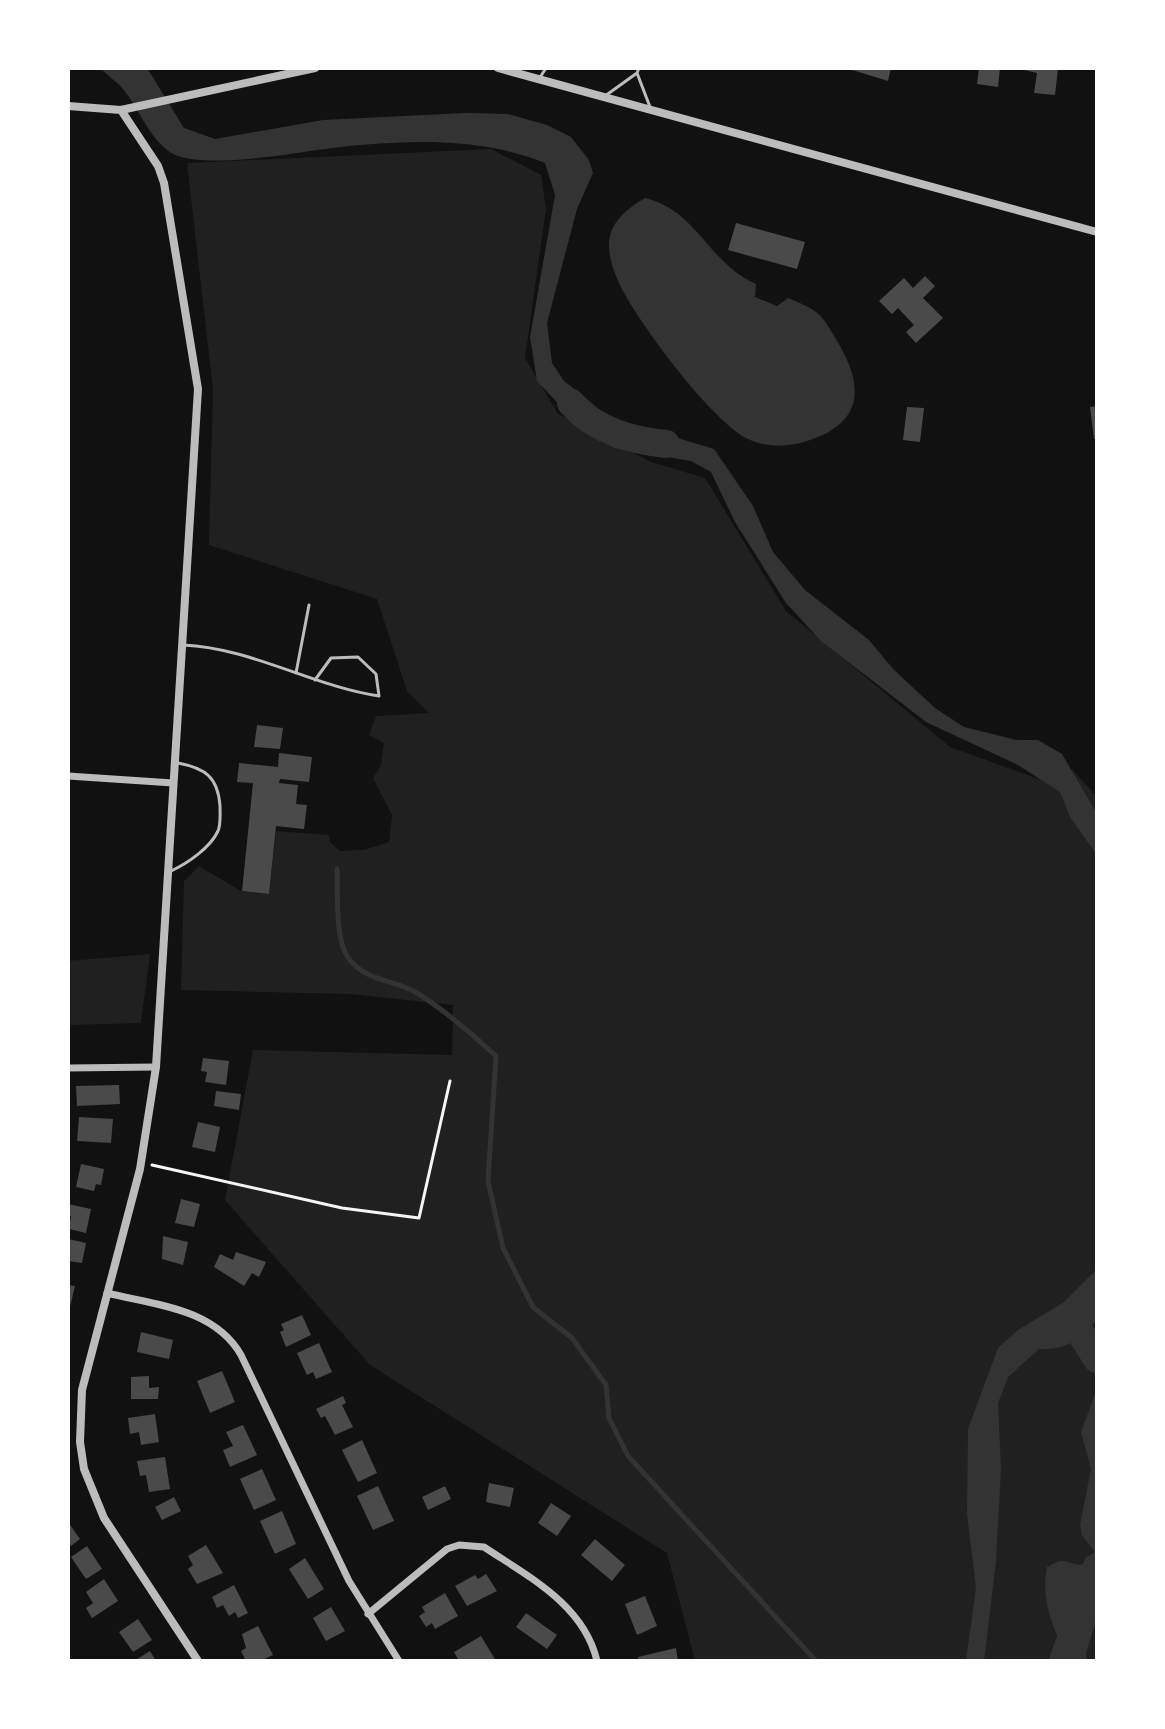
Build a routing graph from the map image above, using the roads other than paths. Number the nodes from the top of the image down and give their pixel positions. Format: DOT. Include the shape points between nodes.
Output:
graph roads {
  1 [pos="315,68"];
  2 [pos="498,68"];
  3 [pos="546,68"];
  4 [pos="638,71"];
  5 [pos="539,79"];
  6 [pos="605,96"];
  7 [pos="68,106"];
  8 [pos="650,108"];
  9 [pos="121,110"];
  10 [pos="1097,232"];
  11 [pos="309,605"];
  12 [pos="183,645"];
  13 [pos="296,673"];
  14 [pos="315,680"];
  15 [pos="174,763"];
  16 [pos="68,776"];
  17 [pos="173,783"];
  18 [pos="168,872"];
  19 [pos="156,1067"];
  20 [pos="68,1068"];
  21 [pos="107,1293"];
  22 [pos="368,1614"];
  23 [pos="198,1661"];
  24 [pos="399,1661"];
  25 [pos="597,1661"];
  1 -- 9 [label="street"];
  2 -- 5 [label="street"];
  3 -- 5 [label="lane"];
  4 -- 6 [label="lane"];
  4 -- 8 [label="lane"];
  5 -- 6 [label="street"];
  6 -- 8 [label="street"];
  7 -- 9 [label="street"];
  8 -- 10 [label="street"];
  9 -- 12 [label="street" via="164,183 198,389"];
  11 -- 13 [label="lane"];
  12 -- 13 [label="lane" via="233,651"];
  12 -- 15 [label="street"];
  13 -- 14 [label="lane"];
  14 -- 14 [label="lane" via="350,692 379,696 376,674 358,657 331,658"];
  15 -- 17 [label="street"];
  15 -- 18 [label="lane" via="208,772 218,787 220,817 218,832 206,845 189,862"];
  16 -- 17 [label="street"];
  17 -- 18 [label="street"];
  18 -- 19 [label="street"];
  19 -- 20 [label="street"];
  19 -- 21 [label="street" via="141,1162"];
  21 -- 22 [label="street" via="197,1316 226,1334"];
  21 -- 23 [label="street" via="82,1390 84,1469 104,1518"];
  22 -- 24 [label="street"];
  22 -- 25 [label="street" via="447,1549 473,1544 564,1604 588,1636"];
}
